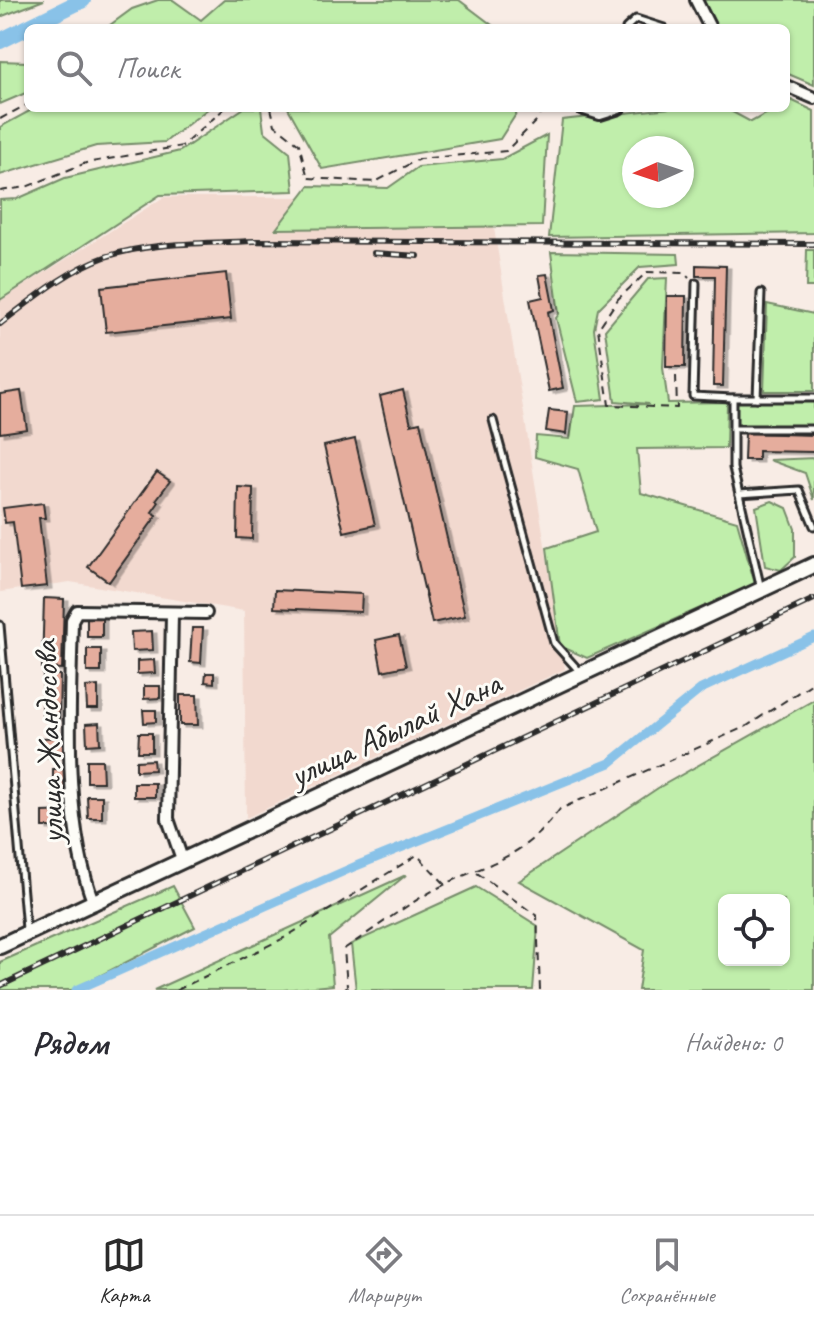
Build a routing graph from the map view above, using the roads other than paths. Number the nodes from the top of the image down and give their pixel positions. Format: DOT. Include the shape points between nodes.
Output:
graph roads {
  1 [pos="696,0"];
  2 [pos="630,24"];
  3 [pos="652,24"];
  4 [pos="708,24"];
  5 [pos="790,88"];
  6 [pos="814,98"];
  7 [pos="696,283"];
  8 [pos="761,293"];
  9 [pos="733,398"];
  10 [pos="757,398"];
  11 [pos="814,398"];
  12 [pos="493,420"];
  13 [pos="733,429"];
  14 [pos="814,429"];
  15 [pos="739,494"];
  16 [pos="814,526"];
  17 [pos="814,565"];
  18 [pos="761,590"];
  19 [pos="206,613"];
  20 [pos="172,614"];
  21 [pos="0,625"];
  22 [pos="582,674"];
  23 [pos="183,862"];
  24 [pos="94,904"];
  25 [pos="26,934"];
  26 [pos="0,946"];
  1 -- 4 [label="street"];
  2 -- 3 [label="lane" via="636,19"];
  5 -- 6 [label="street"];
  7 -- 9 [label="lane" via="693,396"];
  8 -- 10 [label="lane"];
  9 -- 10 [label="lane"];
  9 -- 13 [label="lane"];
  10 -- 11 [label="lane"];
  12 -- 22 [label="lane" via="554,643"];
  13 -- 14 [label="lane"];
  13 -- 15 [label="lane"];
  15 -- 16 [label="lane" via="799,490"];
  15 -- 18 [label="lane"];
  17 -- 18 [label="main road, улица Абылай Хана"];
  18 -- 22 [label="main road, улица Абылай Хана"];
  19 -- 20 [label="street, улица Жандосова"];
  20 -- 23 [label="street" via="168,819"];
  20 -- 24 [label="street, улица Жандосова" via="77,611 72,620 76,837 82,875"];
  21 -- 25 [label="lane"];
  22 -- 23 [label="main road, улица Абылай Хана"];
  23 -- 24 [label="main road, улица Абылай Хана"];
  24 -- 25 [label="main road, улица Абылай Хана"];
  25 -- 26 [label="main road, улица Абылай Хана"];
}
